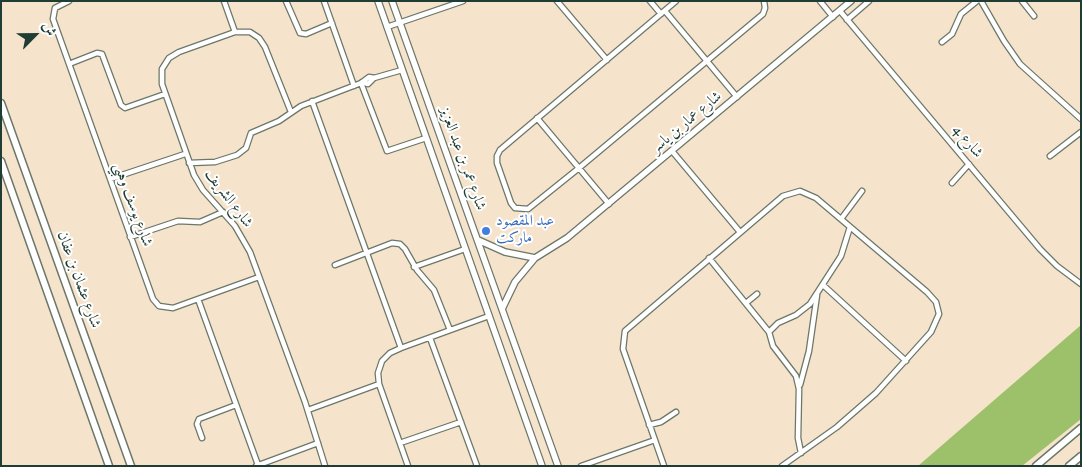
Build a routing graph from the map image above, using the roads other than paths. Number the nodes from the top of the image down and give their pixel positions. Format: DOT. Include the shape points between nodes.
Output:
graph roads {
  1 [pos="69,1"];
  2 [pos="224,1"];
  3 [pos="286,1"];
  4 [pos="324,1"];
  5 [pos="378,1"];
  6 [pos="392,1"];
  7 [pos="463,1"];
  8 [pos="557,1"];
  9 [pos="650,1"];
  10 [pos="676,1"];
  11 [pos="764,1"];
  12 [pos="820,1"];
  13 [pos="851,1"];
  14 [pos="869,1"];
  15 [pos="977,1"];
  16 [pos="981,1"];
  17 [pos="1022,1"];
  18 [pos="840,11"];
  19 [pos="663,12"];
  20 [pos="1034,16"];
  21 [pos="833,17"];
  22 [pos="847,20"];
  23 [pos="400,22"];
  24 [pos="332,23"];
  25 [pos="387,27"];
  26 [pos="235,32"];
  27 [pos="942,42"];
  28 [pos="607,60"];
  29 [pos="707,61"];
  30 [pos="68,64"];
  31 [pos="402,70"];
  32 [pos="362,83"];
  33 [pos="354,86"];
  34 [pos="165,94"];
  35 [pos="737,96"];
  36 [pos="312,101"];
  37 [pos="1,103"];
  38 [pos="291,112"];
  39 [pos="537,118"];
  40 [pos="1081,119"];
  41 [pos="1081,132"];
  42 [pos="426,138"];
  43 [pos="672,151"];
  44 [pos="186,154"];
  45 [pos="1050,156"];
  46 [pos="1,162"];
  47 [pos="189,163"];
  48 [pos="969,164"];
  49 [pos="579,168"];
  50 [pos="110,179"];
  51 [pos="952,183"];
  52 [pos="862,191"];
  53 [pos="608,204"];
  54 [pos="223,212"];
  55 [pos="840,219"];
  56 [pos="850,227"];
  57 [pos="740,232"];
  58 [pos="130,238"];
  59 [pos="477,240"];
  60 [pos="465,248"];
  61 [pos="368,253"];
  62 [pos="535,258"];
  63 [pos="709,258"];
  64 [pos="336,265"];
  65 [pos="414,267"];
  66 [pos="259,277"];
  67 [pos="1081,284"];
  68 [pos="823,285"];
  69 [pos="818,293"];
  70 [pos="757,294"];
  71 [pos="198,299"];
  72 [pos="746,304"];
  73 [pos="502,309"];
  74 [pos="489,316"];
  75 [pos="450,330"];
  76 [pos="769,332"];
  77 [pos="430,338"];
  78 [pos="401,348"];
  79 [pos="906,361"];
  80 [pos="379,384"];
  81 [pos="799,389"];
  82 [pos="236,405"];
  83 [pos="308,410"];
  84 [pos="676,412"];
  85 [pos="461,422"];
  86 [pos="649,425"];
  87 [pos="1081,428"];
  88 [pos="202,438"];
  89 [pos="655,440"];
  90 [pos="318,443"];
  91 [pos="400,443"];
  92 [pos="801,453"];
  93 [pos="1081,456"];
  94 [pos="257,465"];
  95 [pos="109,466"];
  96 [pos="131,466"];
  97 [pos="325,466"];
  98 [pos="408,466"];
  99 [pos="477,466"];
  100 [pos="542,466"];
  101 [pos="558,466"];
  102 [pos="581,466"];
  103 [pos="664,466"];
  104 [pos="782,466"];
  105 [pos="1036,466"];
  106 [pos="1069,466"];
  1 -- 30 [label="street, شارع يوسف وهبي" via="54,10 53,19"];
  2 -- 26 [label="street"];
  3 -- 24 [label="street" via="300,33"];
  4 -- 24 [label="street"];
  5 -- 25 [label="street, شارع عمر بن عبد العزيز"];
  6 -- 23 [label="street, شارع عمر بن عبد العزيز"];
  7 -- 23 [label="street"];
  8 -- 28 [label="street"];
  9 -- 19 [label="street"];
  10 -- 19 [label="street"];
  11 -- 29 [label="street" via="763,14"];
  12 -- 21 [label="street"];
  13 -- 18 [label="street, شارع عمار بن ياسر"];
  14 -- 22 [label="street"];
  15 -- 27 [label="street" via="961,14 952,34"];
  16 -- 40 [label="street" via="1020,64"];
  17 -- 20 [label="street"];
  18 -- 21 [label="street, شارع عمار بن ياسر"];
  18 -- 22 [label="street, شارع 4"];
  19 -- 28 [label="street"];
  19 -- 29 [label="street"];
  21 -- 35 [label="street, شارع عمار بن ياسر"];
  22 -- 48 [label="street, شارع 4"];
  23 -- 25 [label="street"];
  23 -- 59 [label="street, شارع عمر بن عبد العزيز"];
  24 -- 33 [label="street"];
  25 -- 31 [label="street, شارع عمر بن عبد العزيز"];
  26 -- 34 [label="street, شارع الشريف" via="169,58 161,72"];
  26 -- 38 [label="street" via="250,32 262,42"];
  28 -- 39 [label="street"];
  29 -- 35 [label="street"];
  29 -- 49 [label="street"];
  30 -- 34 [label="street" via="102,54 121,105 125,108"];
  30 -- 50 [label="street, شارع يوسف وهبي"];
  31 -- 32 [label="street" via="374,78 368,84"];
  31 -- 42 [label="street, شارع عمر بن عبد العزيز"];
  32 -- 33 [label="street"];
  32 -- 42 [label="street" via="387,151"];
  33 -- 36 [label="street"];
  34 -- 44 [label="street, شارع الشريف"];
  35 -- 43 [label="street, شارع عمار بن ياسر"];
  36 -- 38 [label="street"];
  36 -- 61 [label="street"];
  37 -- 96 [label="main road, شارع عثمان بن عفان"];
  38 -- 47 [label="street" via="251,133 246,148 236,154 215,162"];
  39 -- 49 [label="street"];
  39 -- 49 [label="street" via="497,156 513,206 518,210 528,209"];
  41 -- 45 [label="street"];
  42 -- 60 [label="street, شارع عمر بن عبد العزيز"];
  43 -- 53 [label="street, شارع عمار بن ياسر"];
  43 -- 57 [label="street"];
  44 -- 47 [label="street, شارع الشريف"];
  44 -- 50 [label="street"];
  46 -- 95 [label="main road"];
  47 -- 54 [label="street, شارع الشريف" via="201,186"];
  48 -- 51 [label="street"];
  48 -- 67 [label="street, شارع 4" via="1044,252"];
  49 -- 53 [label="street"];
  50 -- 58 [label="street, شارع يوسف وهبي"];
  52 -- 55 [label="street"];
  53 -- 62 [label="street, شارع عمار بن ياسر" via="560,244"];
  54 -- 58 [label="street" via="200,222 178,221"];
  54 -- 66 [label="street, شارع الشريف" via="247,245"];
  55 -- 56 [label="street"];
  55 -- 57 [label="street" via="810,194 796,191 783,196"];
  56 -- 68 [label="street" via="845,249"];
  56 -- 79 [label="street" via="927,292 938,308 935,326"];
  57 -- 63 [label="street"];
  58 -- 71 [label="street, شارع يوسف وهبي" via="156,303 168,308"];
  59 -- 62 [label="street" via="505,252"];
  59 -- 73 [label="street, شارع عمر بن عبد العزيز"];
  60 -- 65 [label="street"];
  60 -- 74 [label="street, شارع عمر بن عبد العزيز"];
  61 -- 64 [label="street"];
  61 -- 65 [label="street" via="392,243 400,244"];
  61 -- 78 [label="street"];
  62 -- 73 [label="street, شارع عمار بن ياسر" via="515,282"];
  63 -- 72 [label="street"];
  63 -- 86 [label="street" via="632,323 624,334 623,349"];
  65 -- 75 [label="street" via="434,290"];
  66 -- 71 [label="street, شارع يوسف وهبي"];
  66 -- 83 [label="street, شارع الشريف"];
  68 -- 69 [label="street"];
  68 -- 79 [label="street"];
  69 -- 76 [label="street" via="806,308 778,323"];
  69 -- 81 [label="street" via="813,332"];
  70 -- 72 [label="street"];
  71 -- 82 [label="street"];
  72 -- 76 [label="street"];
  73 -- 101 [label="street, شارع عمر بن عبد العزيز"];
  74 -- 75 [label="street"];
  74 -- 100 [label="street, شارع عمر بن عبد العزيز"];
  75 -- 77 [label="street"];
  76 -- 81 [label="street" via="774,346 796,376"];
  77 -- 78 [label="street"];
  77 -- 85 [label="street"];
  78 -- 80 [label="street" via="382,361"];
  79 -- 92 [label="street" via="860,408"];
  80 -- 83 [label="street"];
  80 -- 91 [label="street"];
  81 -- 92 [label="street"];
  82 -- 88 [label="street" via="199,419 197,424"];
  82 -- 94 [label="street"];
  83 -- 90 [label="street, شارع الشريف"];
  84 -- 86 [label="street" via="662,422"];
  85 -- 91 [label="street"];
  85 -- 99 [label="street"];
  86 -- 89 [label="street"];
  87 -- 105 [label="main road"];
  89 -- 102 [label="street"];
  89 -- 103 [label="street"];
  90 -- 94 [label="street"];
  90 -- 97 [label="street, شارع الشريف"];
  91 -- 98 [label="street"];
  92 -- 104 [label="street"];
  93 -- 106 [label="main road"];
}
